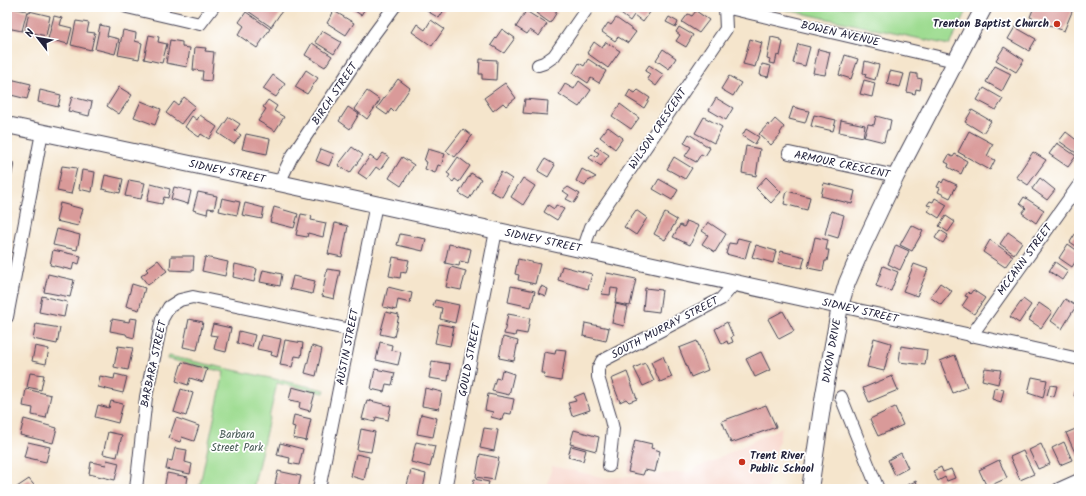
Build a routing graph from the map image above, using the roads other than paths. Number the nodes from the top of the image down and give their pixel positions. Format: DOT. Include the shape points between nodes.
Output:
graph roads {
  1 [pos="127,7"];
  2 [pos="213,7"];
  3 [pos="394,7"];
  4 [pos="588,7"];
  5 [pos="725,7"];
  6 [pos="984,7"];
  7 [pos="955,61"];
  8 [pos="538,66"];
  9 [pos="7,125"];
  10 [pos="42,132"];
  11 [pos="788,153"];
  12 [pos="896,176"];
  13 [pos="279,183"];
  14 [pos="1079,185"];
  15 [pos="376,204"];
  16 [pos="496,231"];
  17 [pos="583,250"];
  18 [pos="735,283"];
  19 [pos="840,306"];
  20 [pos="7,317"];
  21 [pos="351,330"];
  22 [pos="971,336"];
  23 [pos="1079,359"];
  24 [pos="841,397"];
  25 [pos="609,466"];
  26 [pos="1079,480"];
  27 [pos="136,489"];
  28 [pos="320,489"];
  29 [pos="445,489"];
  30 [pos="810,489"];
  31 [pos="878,489"];
  32 [pos="1059,489"];
  1 -- 2 [label="street" via="200,24"];
  3 -- 13 [label="street, BIRCH STREET" via="291,158"];
  4 -- 8 [label="street" via="554,56"];
  5 -- 7 [label="street, BOWEN AVENUE"];
  5 -- 17 [label="street, WILSON CRESCENT" via="726,29 591,228"];
  6 -- 7 [label="main road, DIXON DRIVE"];
  7 -- 12 [label="main road, DIXON DRIVE"];
  9 -- 10 [label="main road, SIDNEY STREET"];
  10 -- 13 [label="main road, SIDNEY STREET"];
  10 -- 20 [label="street"];
  11 -- 12 [label="street, ARMOUR CRESCENT"];
  12 -- 19 [label="main road, DIXON DRIVE" via="846,283"];
  13 -- 15 [label="main road, SIDNEY STREET"];
  14 -- 22 [label="street, MCCANN STREET"];
  15 -- 16 [label="main road, SIDNEY STREET"];
  15 -- 21 [label="street, AUSTIN STREET"];
  16 -- 17 [label="main road, SIDNEY STREET"];
  16 -- 29 [label="street, GOULD STREET"];
  17 -- 18 [label="main road, SIDNEY STREET"];
  18 -- 19 [label="main road, SIDNEY STREET"];
  18 -- 25 [label="street, SOUTH MURRAY STREET" via="721,299 602,360 598,377 613,429"];
  19 -- 22 [label="street, SIDNEY STREET"];
  19 -- 30 [label="main road, DIXON DRIVE"];
  21 -- 27 [label="street, BARBARA STREET" via="193,298 180,300 169,307 162,319 146,397"];
  21 -- 28 [label="street, AUSTIN STREET"];
  22 -- 23 [label="street, SIDNEY STREET"];
  24 -- 31 [label="street"];
  26 -- 32 [label="street"];
}
